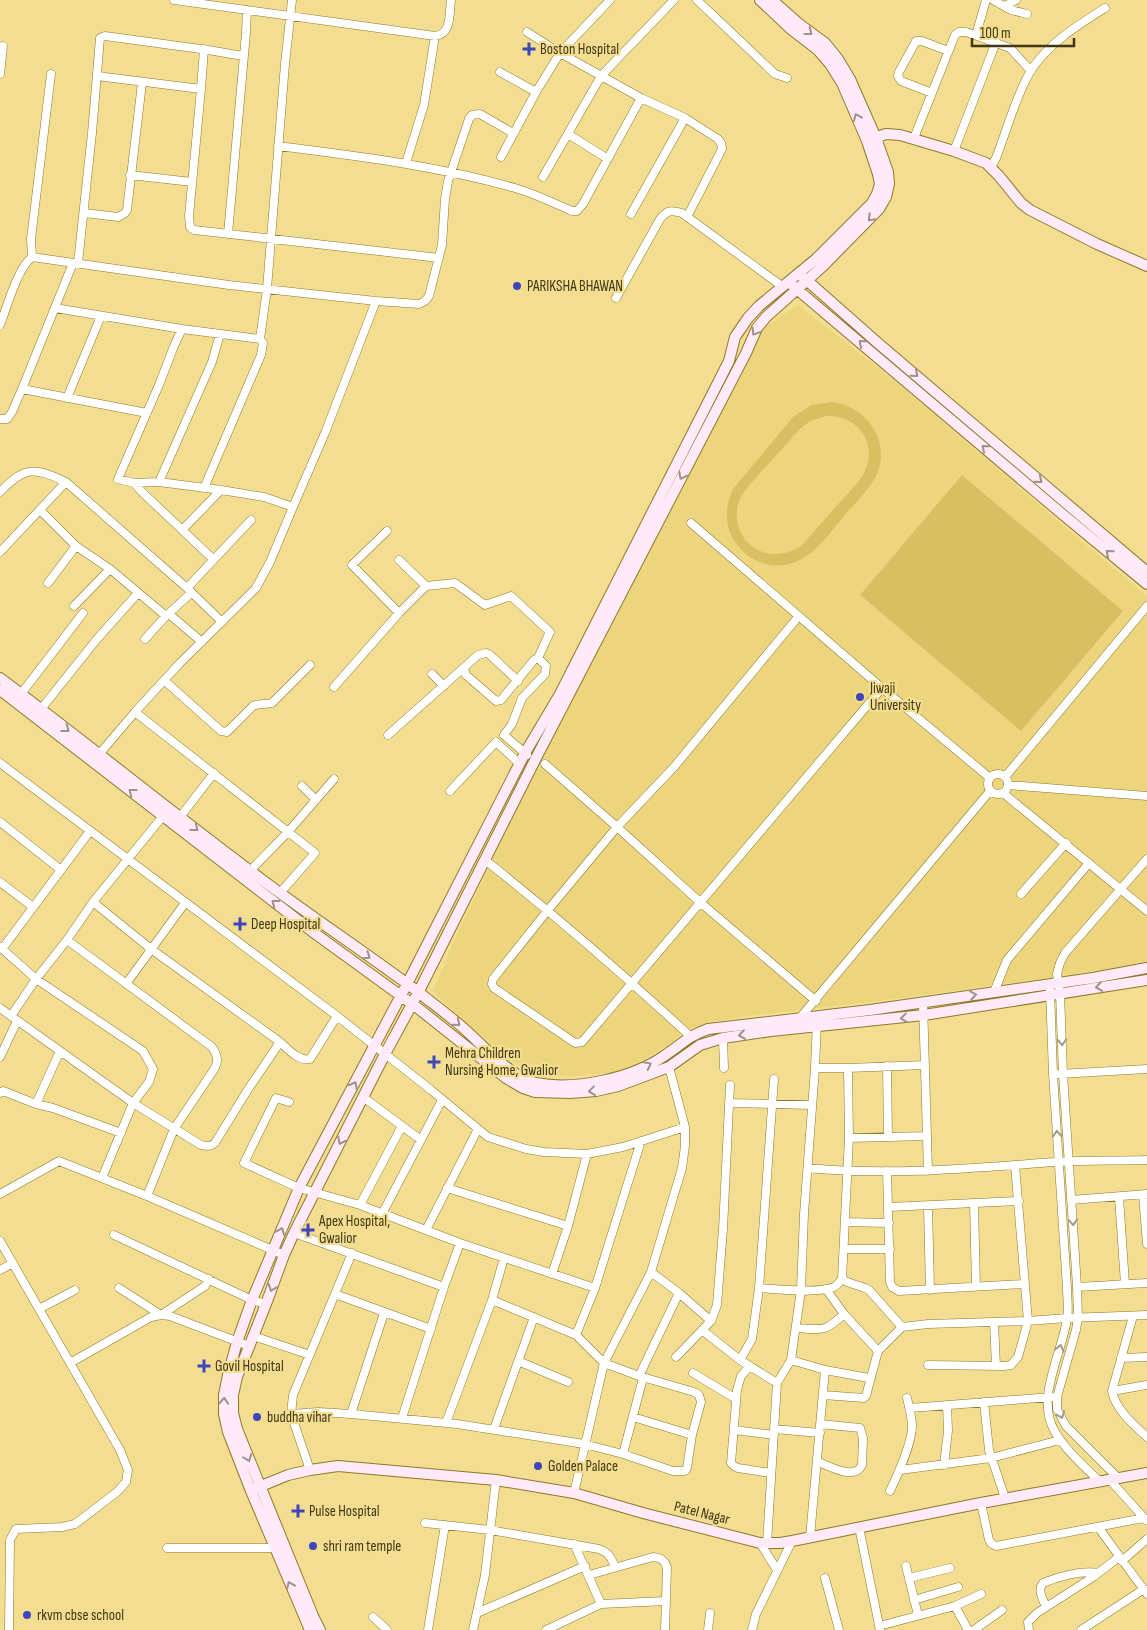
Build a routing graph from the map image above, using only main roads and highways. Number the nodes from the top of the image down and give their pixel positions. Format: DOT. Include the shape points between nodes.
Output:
graph roads {
  1 [pos="760,0"];
  2 [pos="772,0"];
  3 [pos="834,62"];
  4 [pos="871,140"];
  5 [pos="1147,266"];
  6 [pos="803,277"];
  7 [pos="789,286"];
  8 [pos="1147,572"];
  9 [pos="1147,584"];
  10 [pos="0,678"];
  11 [pos="0,690"];
  12 [pos="96,758"];
  13 [pos="177,821"];
  14 [pos="246,874"];
  15 [pos="340,937"];
  16 [pos="332,946"];
  17 [pos="1147,968"];
  18 [pos="1147,980"];
  19 [pos="407,984"];
  20 [pos="1055,989"];
  21 [pos="418,992"];
  22 [pos="400,996"];
  23 [pos="412,1004"];
  24 [pos="817,1022"];
  25 [pos="673,1049"];
  26 [pos="680,1059"];
  27 [pos="548,1089"];
  28 [pos="1147,1473"];
  29 [pos="255,1489"];
  30 [pos="310,1630"];
  31 [pos="320,1630"];
  1 -- 3 [label="main road"];
  2 -- 3 [label="main road, one-way" via="825,43"];
  3 -- 4 [label="main road" via="850,79"];
  4 -- 5 [label="main road" via="892,134 914,138 991,167 1030,210"];
  4 -- 6 [label="main road" via="880,184 877,194"];
  6 -- 7 [label="main road"];
  6 -- 8 [label="main road, one-way"];
  9 -- 7 [label="main road, one-way" via="872,351"];
  7 -- 19 [label="main road" via="758,306 735,337 729,361 560,694 525,753"];
  7 -- 21 [label="main road, one-way" via="757,328 540,762 485,860"];
  10 -- 12 [label="main road, one-way"];
  11 -- 12 [label="main road"];
  12 -- 13 [label="main road"];
  13 -- 12 [label="main road, one-way" via="163,816"];
  13 -- 14 [label="main road"];
  14 -- 15 [label="main road" via="280,893"];
  16 -- 14 [label="main road, one-way"];
  15 -- 16 [label="main road"];
  15 -- 19 [label="main road, one-way"];
  16 -- 22 [label="main road"];
  17 -- 20 [label="main road"];
  18 -- 20 [label="main road, one-way"];
  19 -- 21 [label="main road"];
  19 -- 22 [label="main road"];
  24 -- 20 [label="main road, one-way" via="994,992"];
  20 -- 24 [label="main road, one-way" via="924,1016"];
  21 -- 23 [label="main road"];
  21 -- 27 [label="main road, one-way" via="511,1071"];
  22 -- 23 [label="main road"];
  29 -- 22 [label="main road, one-way" via="228,1432 224,1414 226,1382 237,1342 299,1188"];
  23 -- 27 [label="main road" via="506,1078 535,1092"];
  23 -- 29 [label="main road, one-way" via="294,1233 237,1377 233,1413"];
  24 -- 25 [label="main road" via="799,1019 708,1029 690,1036"];
  24 -- 26 [label="main road, one-way" via="724,1038 700,1045"];
  25 -- 26 [label="main road"];
  27 -- 25 [label="main road, one-way" via="616,1078 654,1062"];
  26 -- 27 [label="main road, one-way" via="669,1067 618,1086 596,1091"];
  28 -- 29 [label="main road, Patel Nagar" via="981,1502 792,1541 764,1543 574,1493 496,1480 338,1466 288,1475"];
  30 -- 29 [label="main road, one-way" via="274,1548"];
  29 -- 31 [label="main road"];
}
